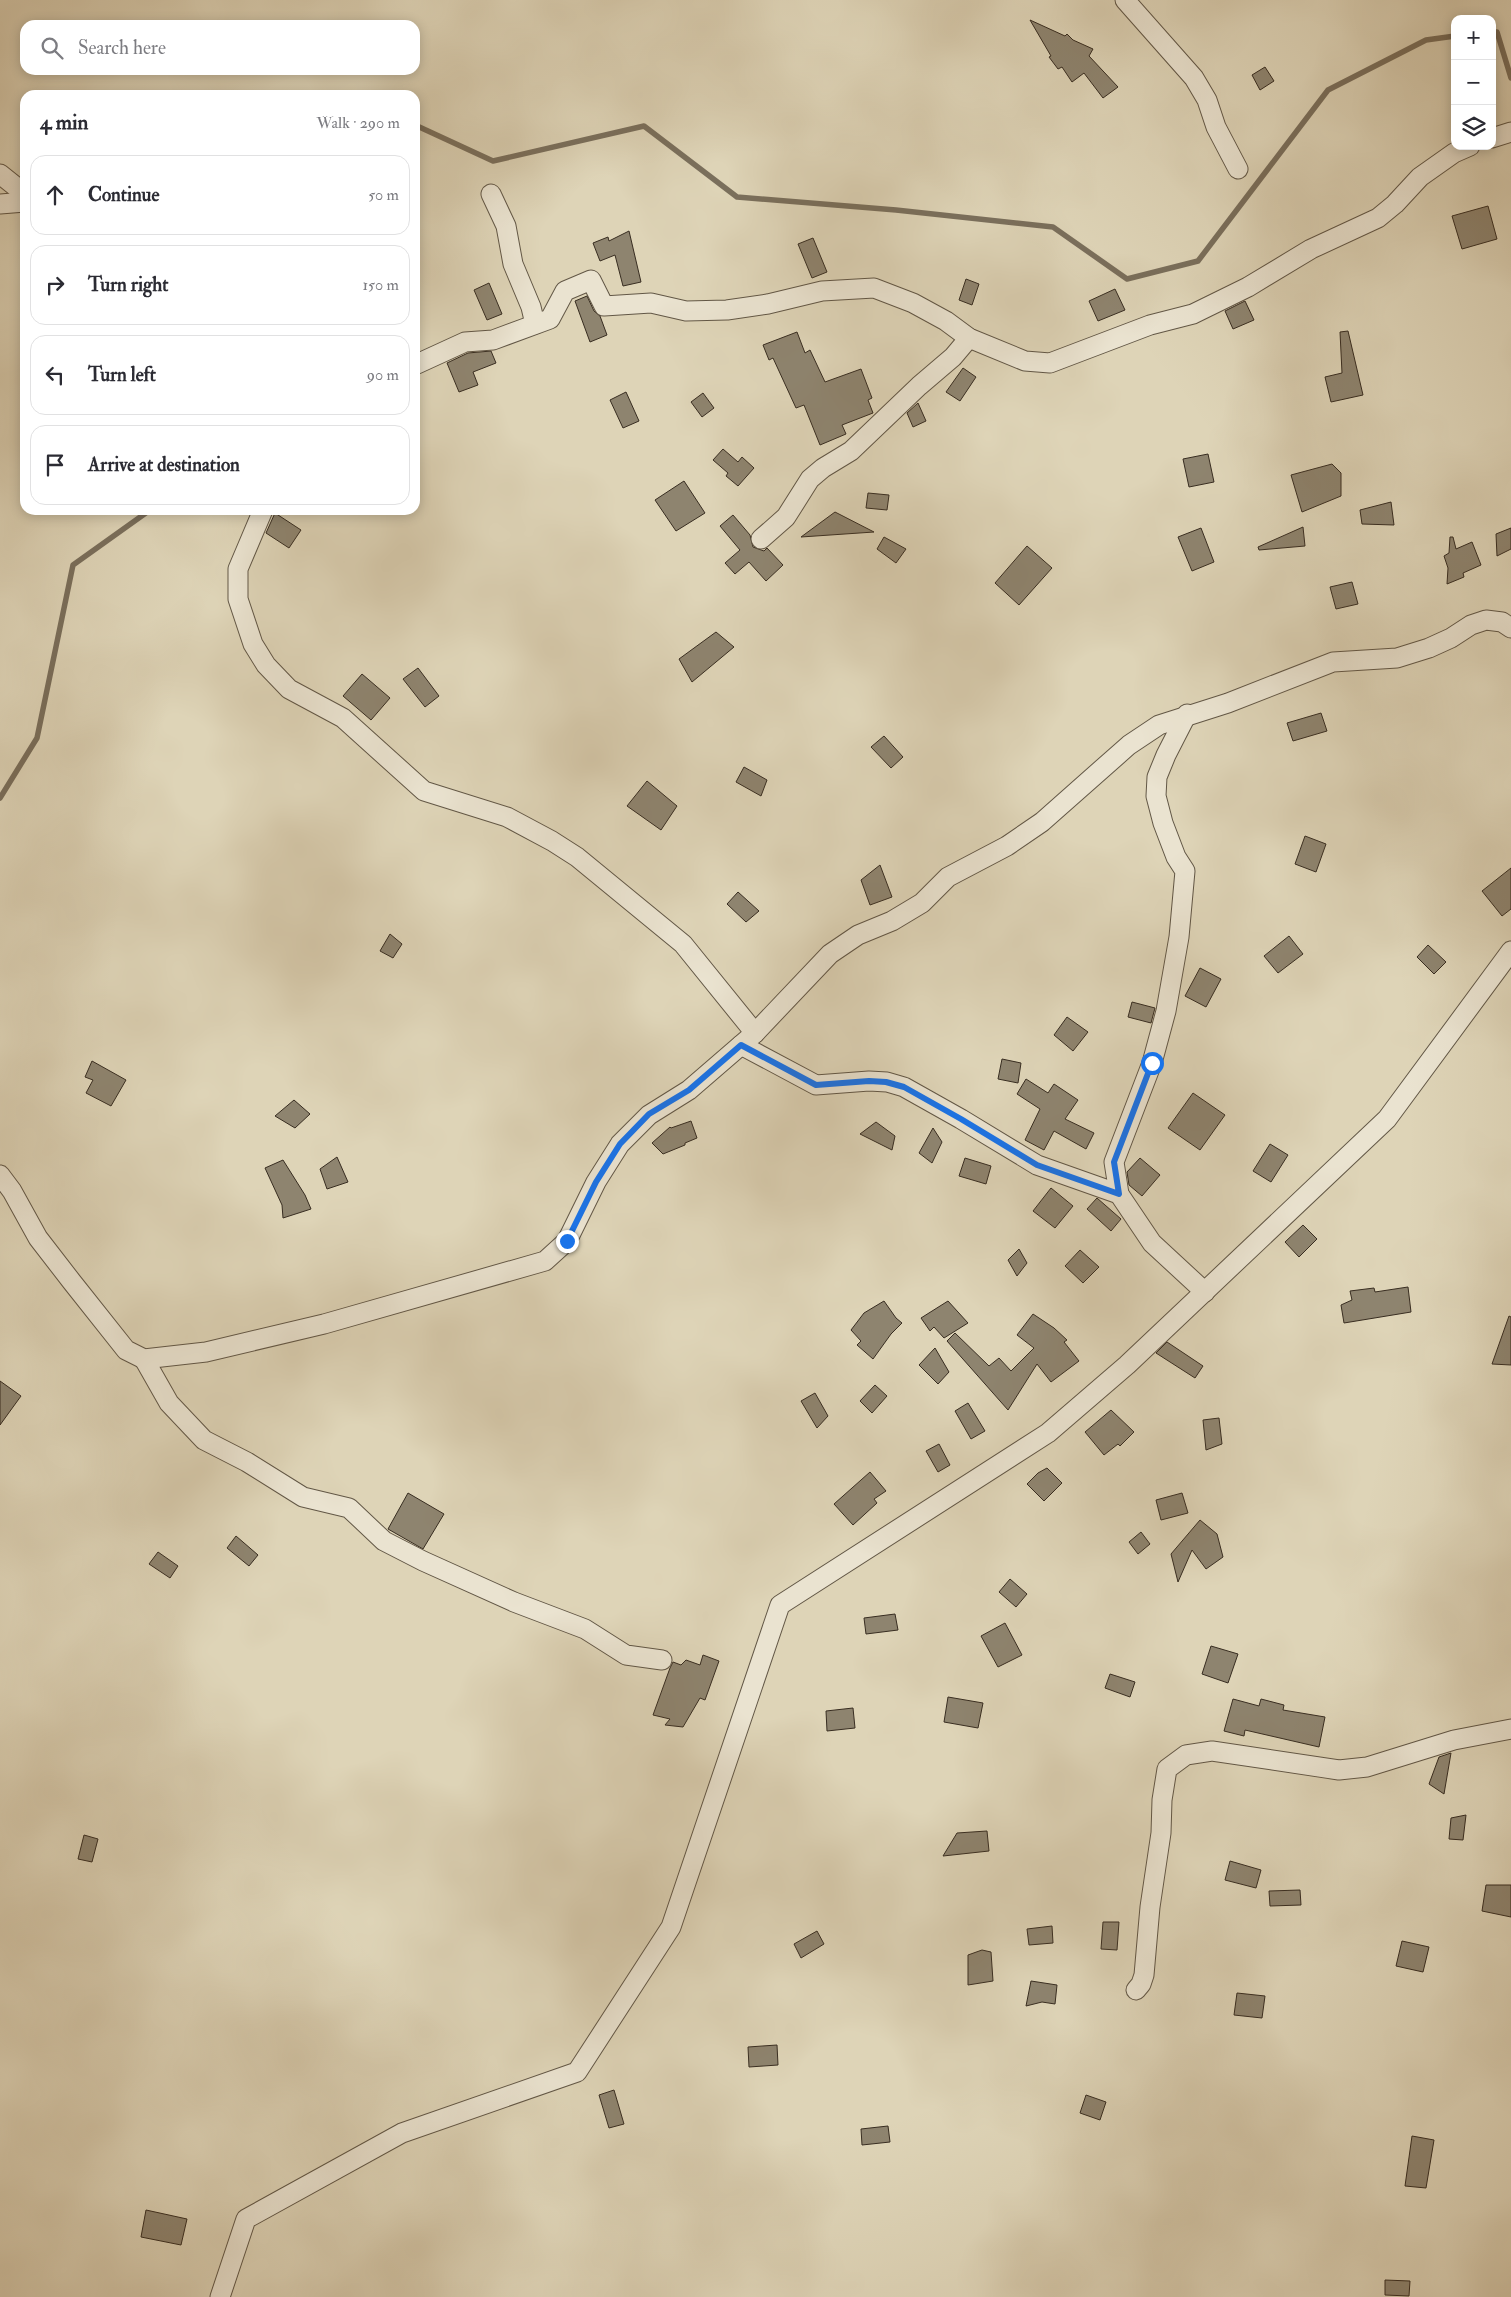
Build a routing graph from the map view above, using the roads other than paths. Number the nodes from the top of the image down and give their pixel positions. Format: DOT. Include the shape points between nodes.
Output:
graph roads {
  1 [pos="1124,0"];
  2 [pos="1511,132"];
  3 [pos="1496,137"];
  4 [pos="1461,150"];
  5 [pos="1238,169"];
  6 [pos="0,174"];
  7 [pos="20,190"];
  8 [pos="491,194"];
  9 [pos="20,202"];
  10 [pos="0,204"];
  11 [pos="535,324"];
  12 [pos="969,338"];
  13 [pos="420,363"];
  14 [pos="261,515"];
  15 [pos="761,539"];
  16 [pos="1511,628"];
  17 [pos="1187,714"];
  18 [pos="1511,951"];
  19 [pos="755,1033"];
  20 [pos="741,1045"];
  21 [pos="0,1175"];
  22 [pos="1119,1194"];
  23 [pos="1204,1292"];
  24 [pos="144,1359"];
  25 [pos="662,1660"];
  26 [pos="1511,1729"];
  27 [pos="1136,1990"];
  28 [pos="220,2297"];
  1 -- 5 [label="street" via="1194,78"];
  2 -- 3 [label="street"];
  4 -- 12 [label="street" via="1420,177 1378,218 1311,249 1248,287 1193,314 1150,325 1050,363 1025,361"];
  6 -- 7 [label="street"];
  8 -- 11 [label="street" via="506,226 512,264"];
  9 -- 10 [label="street"];
  11 -- 12 [label="street" via="550,319 565,292 591,280 604,306 651,303 686,311 727,310 822,291 874,288 946,320"];
  11 -- 13 [label="street" via="493,340 465,342"];
  12 -- 15 [label="street" via="953,357 851,451 810,479 786,516"];
  14 -- 19 [label="street" via="238,569 238,599 253,644 266,665 289,689 343,718 424,791 507,817 577,857 683,944"];
  16 -- 17 [label="street" via="1502,622 1486,620 1429,648 1397,658 1333,662 1228,703"];
  17 -- 19 [label="street" via="1159,725 1129,746 1042,822 1007,846 948,877 922,903 892,921 858,935 830,954"];
  17 -- 22 [label="street" via="1157,777 1156,796 1176,857 1185,871 1179,937 1166,1011 1152,1063 1114,1162"];
  18 -- 23 [label="street" via="1387,1120"];
  19 -- 20 [label="street"];
  20 -- 22 [label="street" via="816,1085 869,1081 904,1087 1037,1165"];
  20 -- 24 [label="street" via="689,1090 649,1114 620,1144 596,1182 567,1241 545,1261 324,1324 206,1352"];
  21 -- 24 [label="street" via="38,1238 72,1282 126,1350"];
  22 -- 23 [label="street" via="1152,1243"];
  23 -- 28 [label="street" via="1127,1365 1048,1433 780,1605 671,1927 578,2072 402,2133 246,2219"];
  24 -- 25 [label="street" via="169,1403 204,1440 303,1497 350,1508 384,1541 423,1561 514,1602 585,1629 626,1655"];
  26 -- 27 [label="street" via="1454,1740 1367,1767 1339,1770 1212,1751 1186,1755 1167,1768 1144,1975"];
}
